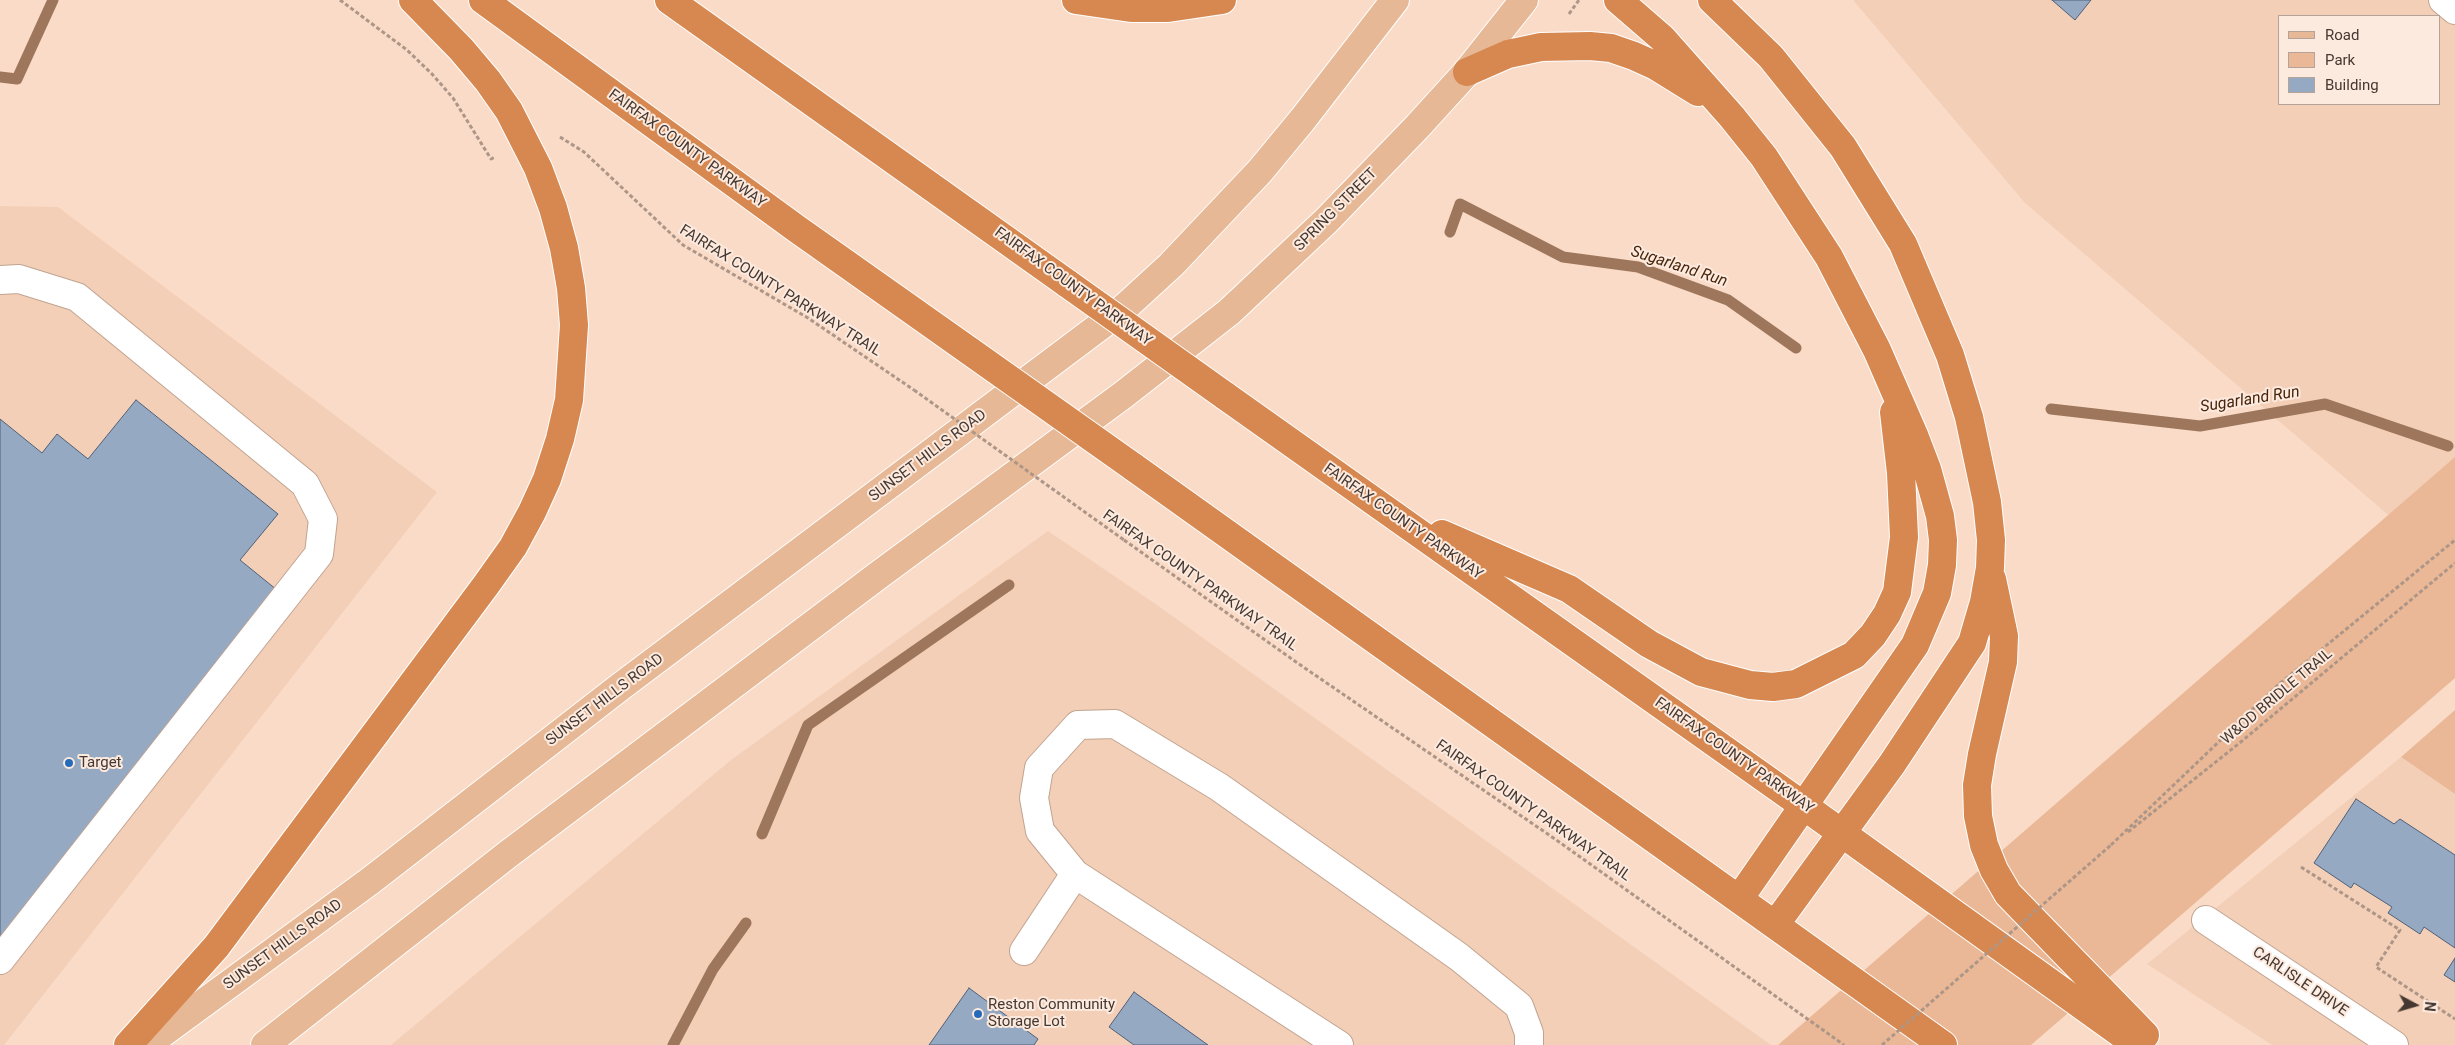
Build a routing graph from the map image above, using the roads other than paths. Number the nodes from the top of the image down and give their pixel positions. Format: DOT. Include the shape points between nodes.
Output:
graph roads {
  1 [pos="413,0"];
  2 [pos="483,0"];
  3 [pos="669,0"];
  4 [pos="1076,0"];
  5 [pos="1222,0"];
  6 [pos="1395,0"];
  7 [pos="1524,0"];
  8 [pos="1618,0"];
  9 [pos="1712,0"];
  10 [pos="2443,0"];
  11 [pos="2455,10"];
  12 [pos="1467,72"];
  13 [pos="1732,117"];
  14 [pos="0,280"];
  15 [pos="1891,386"];
  16 [pos="1389,511"];
  17 [pos="1990,568"];
  18 [pos="1804,806"];
  19 [pos="1842,832"];
  20 [pos="1075,874"];
  21 [pos="1739,899"];
  22 [pos="2206,920"];
  23 [pos="1775,924"];
  24 [pos="1024,951"];
  25 [pos="0,960"];
  26 [pos="128,1045"];
  27 [pos="146,1045"];
  28 [pos="264,1045"];
  29 [pos="1338,1045"];
  30 [pos="1529,1045"];
  31 [pos="1943,1045"];
  32 [pos="2137,1045"];
  33 [pos="2154,1045"];
  34 [pos="2394,1045"];
  1 -- 26 [label="highway" via="461,49 508,111 538,168 552,208 564,248 574,325 569,400 560,439 532,512 513,547 486,585 216,947"];
  2 -- 21 [label="highway, FAIRFAX COUNTY PARKWAY, bridge" via="796,229"];
  3 -- 16 [label="highway, FAIRFAX COUNTY PARKWAY, bridge"];
  4 -- 5 [label="highway" via="1131,8 1168,8"];
  6 -- 27 [label="main road, SUNSET HILLS ROAD" via="1247,186 1131,302 370,881"];
  7 -- 12 [label="main road, SPRING STREET"];
  8 -- 13 [label="highway" via="1662,38"];
  9 -- 17 [label="highway" via="1771,58 1843,147 1903,244 1950,355 1969,417 1987,502"];
  10 -- 11 [label="street"];
  12 -- 13 [label="highway" via="1508,54 1541,47 1611,48 1680,79"];
  12 -- 28 [label="main road, SPRING STREET" via="1374,172 1229,312 1123,395 507,855"];
  13 -- 15 [label="highway" via="1764,157 1829,257 1855,304"];
  14 -- 25 [label="street" via="19,279 77,297 305,484 324,519 319,554"];
  15 -- 16 [label="highway" via="1901,473 1904,537 1897,592 1873,635 1854,655 1796,684 1750,685 1701,672 1649,644 1569,590"];
  15 -- 18 [label="highway" via="1927,469 1940,516 1943,540 1937,593 1928,619 1901,668"];
  16 -- 18 [label="highway, FAIRFAX COUNTY PARKWAY"];
  17 -- 19 [label="highway" via="1980,622 1960,665"];
  17 -- 33 [label="highway" via="2004,636 2003,662 1977,785 1978,816 1984,845 2008,894"];
  18 -- 19 [label="highway, FAIRFAX COUNTY PARKWAY"];
  18 -- 21 [label="highway"];
  19 -- 23 [label="highway"];
  19 -- 32 [label="highway, FAIRFAX COUNTY PARKWAY"];
  20 -- 24 [label="street"];
  20 -- 29 [label="street"];
  20 -- 30 [label="street" via="1040,831 1034,798 1039,768 1078,725 1114,724 1219,787 1459,957 1519,1006 1529,1033"];
  21 -- 23 [label="highway, FAIRFAX COUNTY PARKWAY"];
  22 -- 34 [label="street, CARLISLE DRIVE"];
  23 -- 31 [label="highway, FAIRFAX COUNTY PARKWAY"];
}
